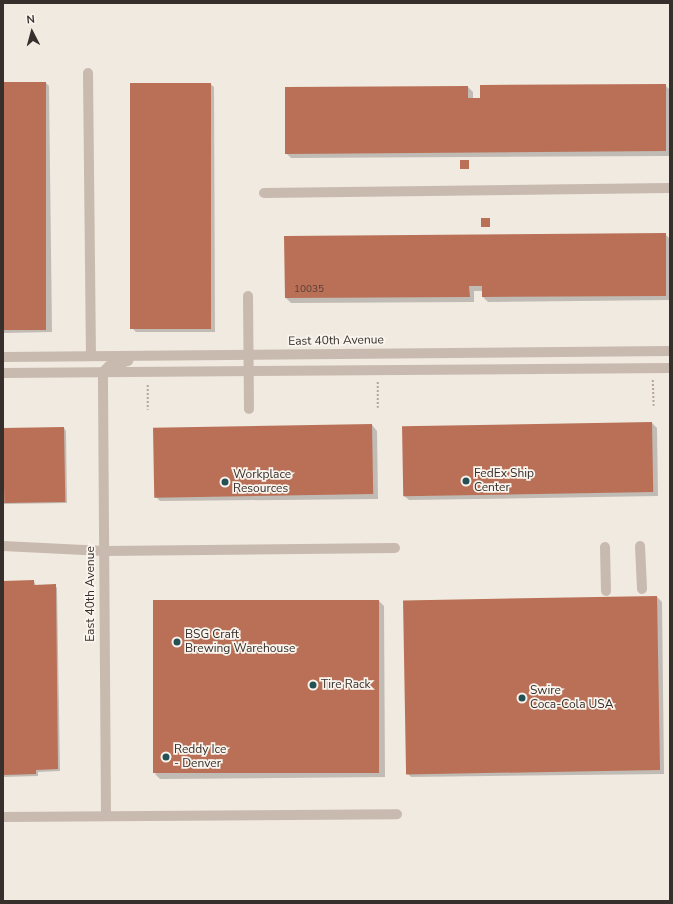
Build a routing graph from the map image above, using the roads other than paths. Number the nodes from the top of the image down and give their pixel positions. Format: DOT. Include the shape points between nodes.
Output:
graph roads {
  1 [pos="88,73"];
  2 [pos="670,188"];
  3 [pos="264,193"];
  4 [pos="248,296"];
  5 [pos="670,351"];
  6 [pos="249,355"];
  7 [pos="91,356"];
  8 [pos="156,356"];
  9 [pos="3,357"];
  10 [pos="670,368"];
  11 [pos="249,371"];
  12 [pos="103,372"];
  13 [pos="3,373"];
  14 [pos="249,409"];
  15 [pos="3,546"];
  16 [pos="640,546"];
  17 [pos="605,547"];
  18 [pos="395,548"];
  19 [pos="104,551"];
  20 [pos="642,590"];
  21 [pos="606,591"];
  22 [pos="397,814"];
  23 [pos="106,816"];
  24 [pos="3,817"];
  1 -- 7 [label="street"];
  2 -- 3 [label="street"];
  4 -- 6 [label="street"];
  5 -- 6 [label="street, East 40th Avenue"];
  6 -- 8 [label="street, East 40th Avenue"];
  6 -- 11 [label="street"];
  7 -- 8 [label="street, East 40th Avenue"];
  7 -- 9 [label="street, East 40th Avenue"];
  8 -- 12 [label="street" via="115,363"];
  10 -- 11 [label="street"];
  11 -- 12 [label="street"];
  11 -- 14 [label="street"];
  12 -- 13 [label="street"];
  12 -- 19 [label="street, East 40th Avenue"];
  15 -- 19 [label="street"];
  16 -- 20 [label="street"];
  17 -- 21 [label="street"];
  18 -- 19 [label="street"];
  19 -- 23 [label="street, East 40th Avenue"];
  22 -- 23 [label="street"];
  23 -- 24 [label="street"];
}
